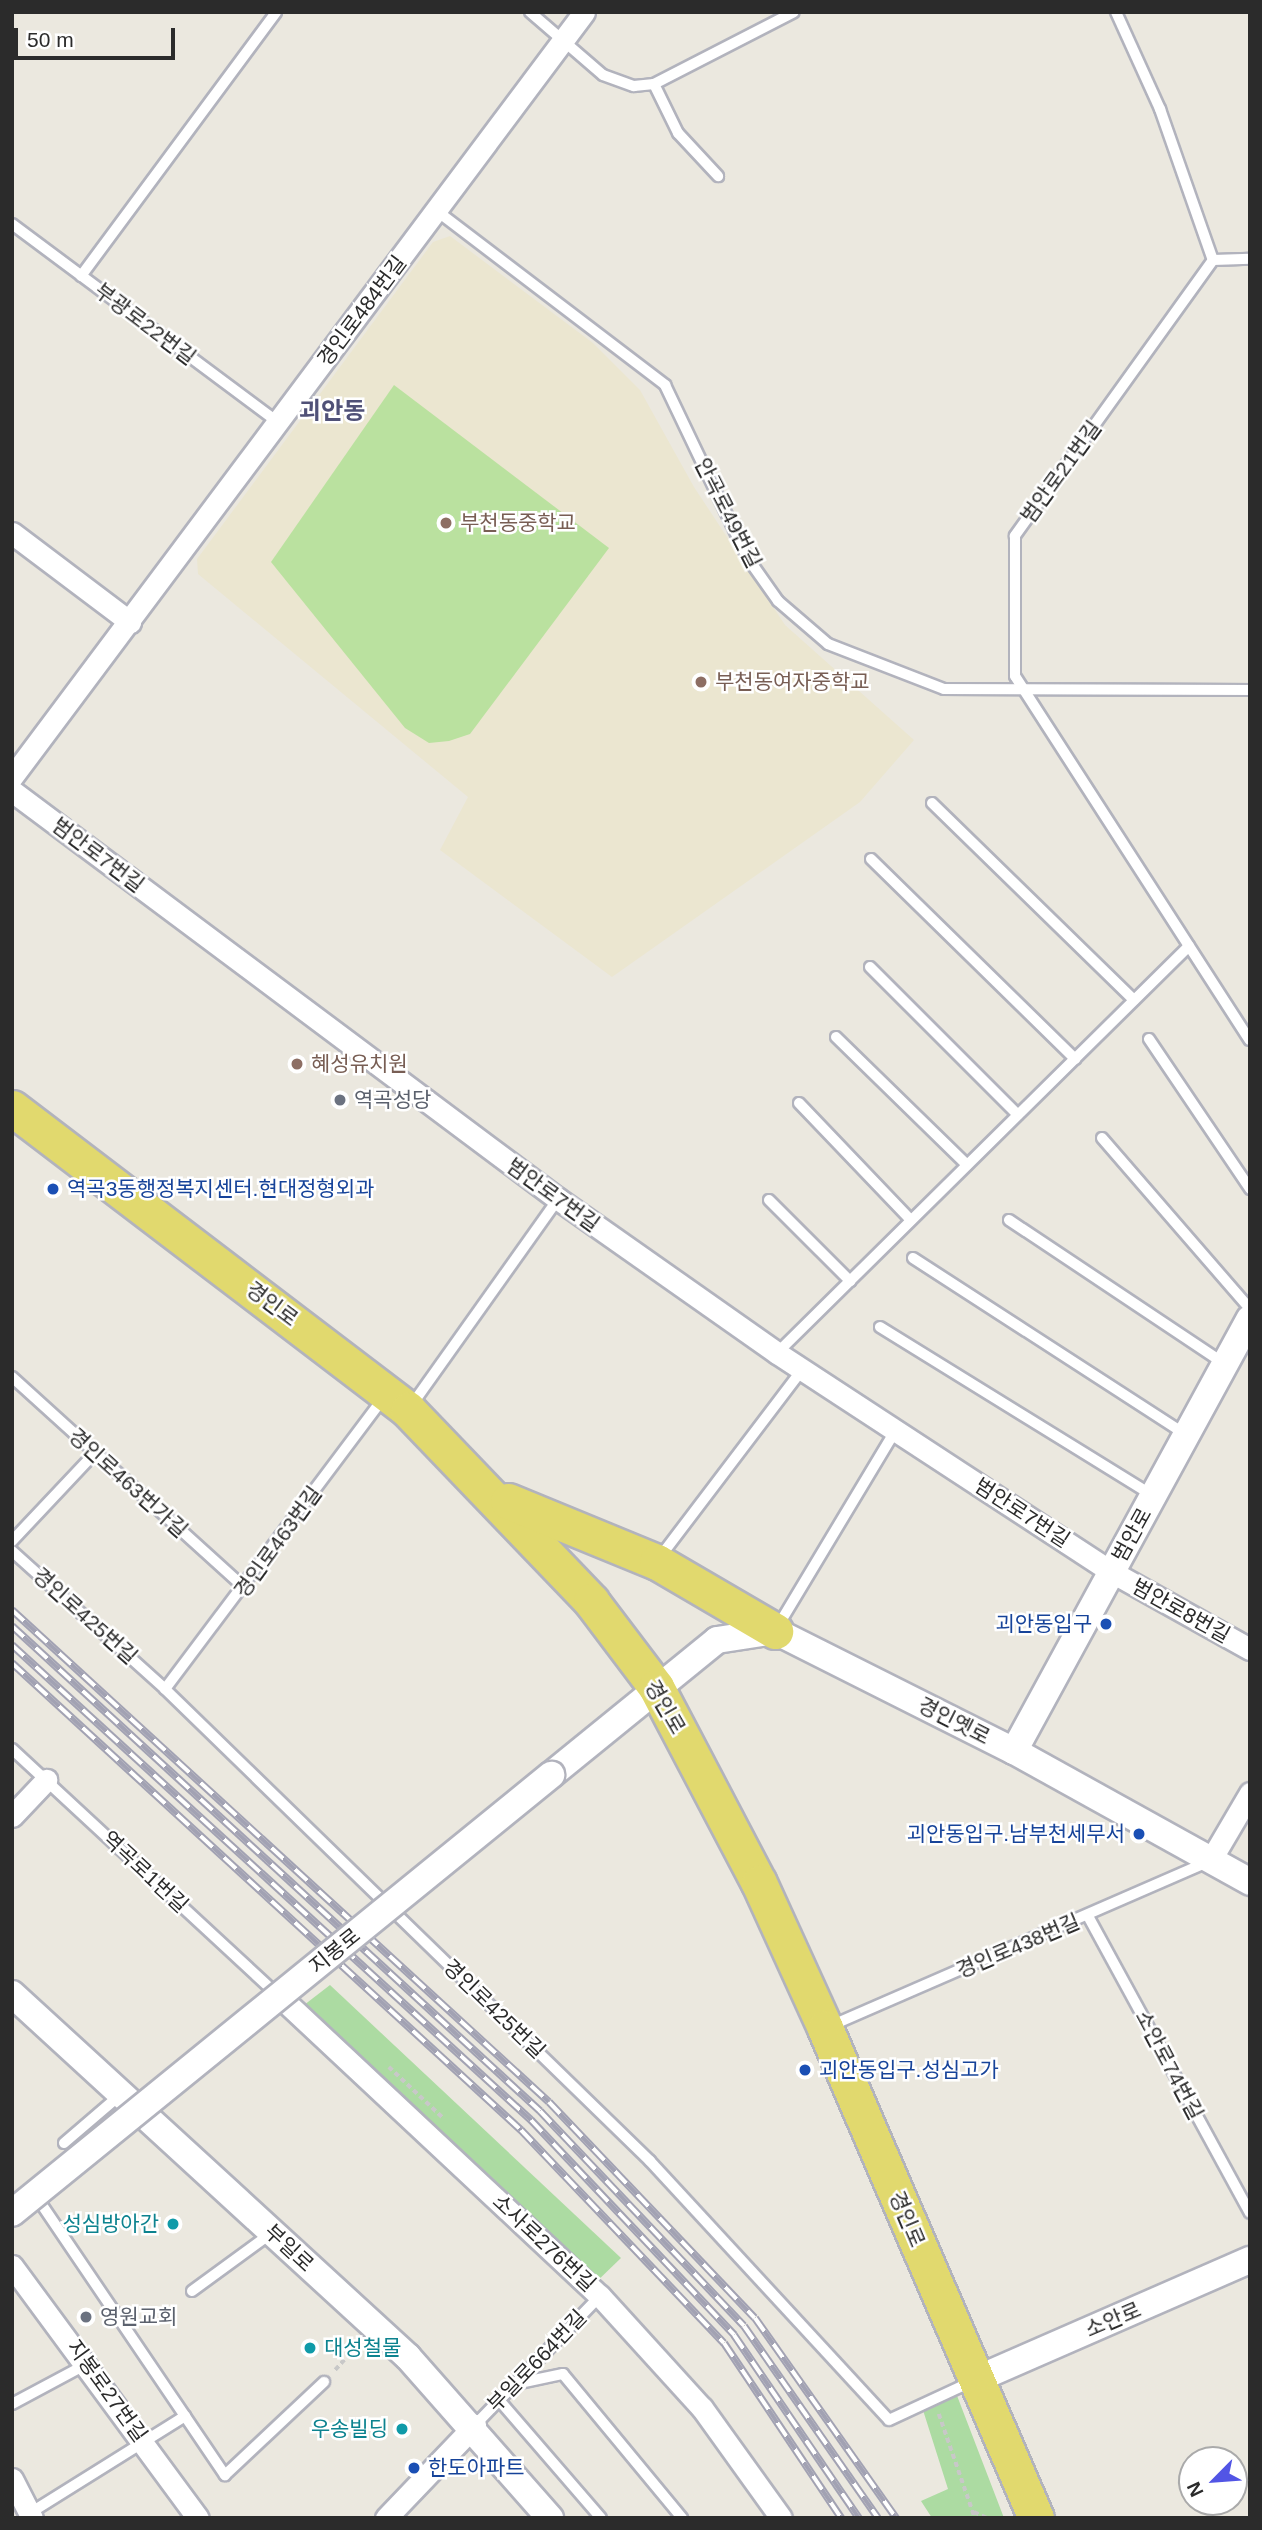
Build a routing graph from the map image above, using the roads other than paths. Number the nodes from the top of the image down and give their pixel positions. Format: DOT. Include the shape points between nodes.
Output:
graph roads {
  1 [pos="276,12"];
  2 [pos="530,12"];
  3 [pos="584,12"];
  4 [pos="794,12"];
  5 [pos="1116,12"];
  6 [pos="561,43"];
  7 [pos="654,85"];
  8 [pos="718,176"];
  9 [pos="437,211"];
  10 [pos="12,225"];
  11 [pos="1250,258"];
  12 [pos="1213,260"];
  13 [pos="81,276"];
  14 [pos="279,423"];
  15 [pos="12,533"];
  16 [pos="130,622"];
  17 [pos="1250,690"];
  18 [pos="1021,694"];
  19 [pos="12,777"];
  20 [pos="12,791"];
  21 [pos="932,803"];
  22 [pos="871,859"];
  23 [pos="1189,946"];
  24 [pos="870,967"];
  25 [pos="1134,1000"];
  26 [pos="836,1037"];
  27 [pos="1149,1039"];
  28 [pos="1250,1041"];
  29 [pos="1075,1059"];
  30 [pos="799,1103"];
  31 [pos="12,1108"];
  32 [pos="1018,1115"];
  33 [pos="1102,1139"];
  34 [pos="967,1165"];
  35 [pos="1250,1189"];
  36 [pos="558,1199"];
  37 [pos="769,1200"];
  38 [pos="911,1220"];
  39 [pos="1009,1220"];
  40 [pos="913,1258"];
  41 [pos="850,1281"];
  42 [pos="1250,1309"];
  43 [pos="1250,1320"];
  44 [pos="880,1326"];
  45 [pos="777,1353"];
  46 [pos="1226,1364"];
  47 [pos="802,1370"];
  48 [pos="12,1377"];
  49 [pos="398,1401"];
  50 [pos="895,1431"];
  51 [pos="1187,1435"];
  52 [pos="94,1454"];
  53 [pos="497,1496"];
  54 [pos="1154,1496"];
  55 [pos="12,1541"];
  56 [pos="12,1551"];
  57 [pos="657,1562"];
  58 [pos="1112,1572"];
  59 [pos="244,1588"];
  60 [pos="775,1631"];
  61 [pos="1250,1649"];
  62 [pos="656,1687"];
  63 [pos="165,1689"];
  64 [pos="12,1749"];
  65 [pos="1014,1751"];
  66 [pos="46,1780"];
  67 [pos="1250,1793"];
  68 [pos="12,1816"];
  69 [pos="1210,1861"];
  70 [pos="1250,1882"];
  71 [pos="1088,1916"];
  72 [pos="12,1994"];
  73 [pos="278,1995"];
  74 [pos="825,2028"];
  75 [pos="122,2093"];
  76 [pos="149,2118"];
  77 [pos="64,2143"];
  78 [pos="40,2202"];
  79 [pos="12,2213"];
  80 [pos="1250,2213"];
  81 [pos="12,2225"];
  82 [pos="273,2232"];
  83 [pos="1250,2260"];
  84 [pos="12,2266"];
  85 [pos="192,2291"];
  86 [pos="600,2296"];
  87 [pos="87,2363"];
  88 [pos="975,2379"];
  89 [pos="324,2382"];
  90 [pos="515,2384"];
  91 [pos="499,2400"];
  92 [pos="12,2404"];
  93 [pos="185,2416"];
  94 [pos="475,2425"];
  95 [pos="147,2445"];
  96 [pos="12,2479"];
  97 [pos="31,2515"];
  98 [pos="198,2518"];
  99 [pos="386,2518"];
  100 [pos="550,2518"];
  101 [pos="601,2518"];
  102 [pos="682,2518"];
  103 [pos="781,2518"];
  104 [pos="1036,2518"];
  1 -- 13 [label="lane"];
  2 -- 6 [label="lane"];
  3 -- 6 [label="street, 경인로484번길"];
  4 -- 7 [label="lane"];
  5 -- 12 [label="lane" via="1160,109"];
  6 -- 7 [label="lane" via="603,75 634,86"];
  6 -- 9 [label="street, 경인로484번길"];
  7 -- 8 [label="lane" via="678,133"];
  9 -- 14 [label="street, 경인로484번길"];
  9 -- 18 [label="lane, 안곡로49번길" via="665,385 747,556 778,601 828,643 944,689"];
  10 -- 13 [label="lane, 부광로22번길"];
  11 -- 12 [label="lane"];
  12 -- 18 [label="lane, 범안로21번길" via="1015,536 1015,676"];
  13 -- 14 [label="lane, 부광로22번길"];
  14 -- 16 [label="street, 경인로484번길"];
  15 -- 16 [label="street"];
  16 -- 19 [label="street, 경인로484번길"];
  17 -- 18 [label="lane, 안곡로49번길"];
  18 -- 23 [label="lane, 범안로21번길"];
  20 -- 36 [label="street, 범안로7번길"];
  21 -- 25 [label="lane"];
  22 -- 29 [label="lane"];
  23 -- 25 [label="lane"];
  23 -- 28 [label="lane, 범안로21번길"];
  24 -- 32 [label="lane"];
  25 -- 29 [label="lane"];
  26 -- 34 [label="lane"];
  27 -- 35 [label="lane"];
  29 -- 32 [label="lane"];
  30 -- 38 [label="lane"];
  31 -- 49 [label="main road, 경인로"];
  32 -- 34 [label="lane"];
  33 -- 42 [label="lane"];
  34 -- 38 [label="lane"];
  36 -- 45 [label="street, 범안로7번길"];
  36 -- 49 [label="lane, 경인로463번길"];
  37 -- 41 [label="lane"];
  38 -- 41 [label="lane"];
  39 -- 46 [label="lane"];
  40 -- 51 [label="lane"];
  41 -- 45 [label="lane"];
  43 -- 46 [label="street, 범안로"];
  44 -- 54 [label="lane"];
  45 -- 47 [label="street, 범안로7번길"];
  46 -- 51 [label="street, 범안로"];
  47 -- 50 [label="street, 범안로7번길"];
  47 -- 57 [label="lane"];
  48 -- 52 [label="lane, 경인로463번가길"];
  49 -- 53 [label="main road, 경인로"];
  49 -- 59 [label="lane, 경인로463번길"];
  50 -- 58 [label="street, 범안로7번길"];
  50 -- 60 [label="lane"];
  51 -- 54 [label="street, 범안로"];
  52 -- 55 [label="lane"];
  52 -- 59 [label="lane, 경인로463번가길"];
  53 -- 57 [label="main road"];
  53 -- 62 [label="main road, 경인로" via="591,1601"];
  54 -- 58 [label="street, 범안로"];
  56 -- 63 [label="lane, 경인로425번길"];
  57 -- 60 [label="main road"];
  58 -- 61 [label="street, 범안로8번길"];
  58 -- 65 [label="street, 범안로"];
  59 -- 63 [label="lane, 경인로463번길"];
  60 -- 62 [label="street" via="716,1640"];
  60 -- 65 [label="street, 경인옛로"];
  62 -- 74 [label="main road, 경인로"];
  62 -- 79 [label="street, 지봉로, bridge"];
  63 -- 88 [label="lane, 경인로425번길" via="650,2161 889,2420"];
  64 -- 66 [label="lane, 역곡로1번길"];
  65 -- 69 [label="street, 경인옛로"];
  66 -- 68 [label="street"];
  66 -- 73 [label="lane, 역곡로1번길"];
  67 -- 69 [label="street"];
  69 -- 70 [label="street, 경인옛로"];
  69 -- 71 [label="lane, 경인로438번길"];
  71 -- 74 [label="lane, 경인로438번길"];
  71 -- 80 [label="lane, 소안로74번길"];
  72 -- 75 [label="street, 부일로"];
  73 -- 86 [label="street, 소사로276번길"];
  74 -- 88 [label="main road, 경인로"];
  75 -- 76 [label="street, 부일로"];
  75 -- 77 [label="lane"];
  76 -- 78 [label="lane"];
  76 -- 82 [label="street, 부일로"];
  78 -- 81 [label="lane"];
  78 -- 93 [label="lane"];
  82 -- 85 [label="lane"];
  82 -- 94 [label="street, 부일로"];
  83 -- 88 [label="street, 소안로"];
  84 -- 87 [label="street, 지봉로27번길"];
  86 -- 90 [label="lane, 부일로664번길"];
  86 -- 103 [label="street, 소사로276번길" via="702,2408"];
  87 -- 92 [label="lane"];
  87 -- 95 [label="street, 지봉로27번길"];
  88 -- 104 [label="main road, 경인로"];
  89 -- 93 [label="lane" via="225,2475"];
  90 -- 91 [label="lane, 부일로664번길"];
  90 -- 102 [label="lane" via="563,2374"];
  91 -- 94 [label="lane, 부일로664번길"];
  91 -- 101 [label="lane"];
  93 -- 95 [label="lane"];
  94 -- 99 [label="street"];
  94 -- 100 [label="street, 부일로"];
  95 -- 97 [label="lane"];
  95 -- 98 [label="street, 지봉로27번길"];
  96 -- 97 [label="street"];
}
